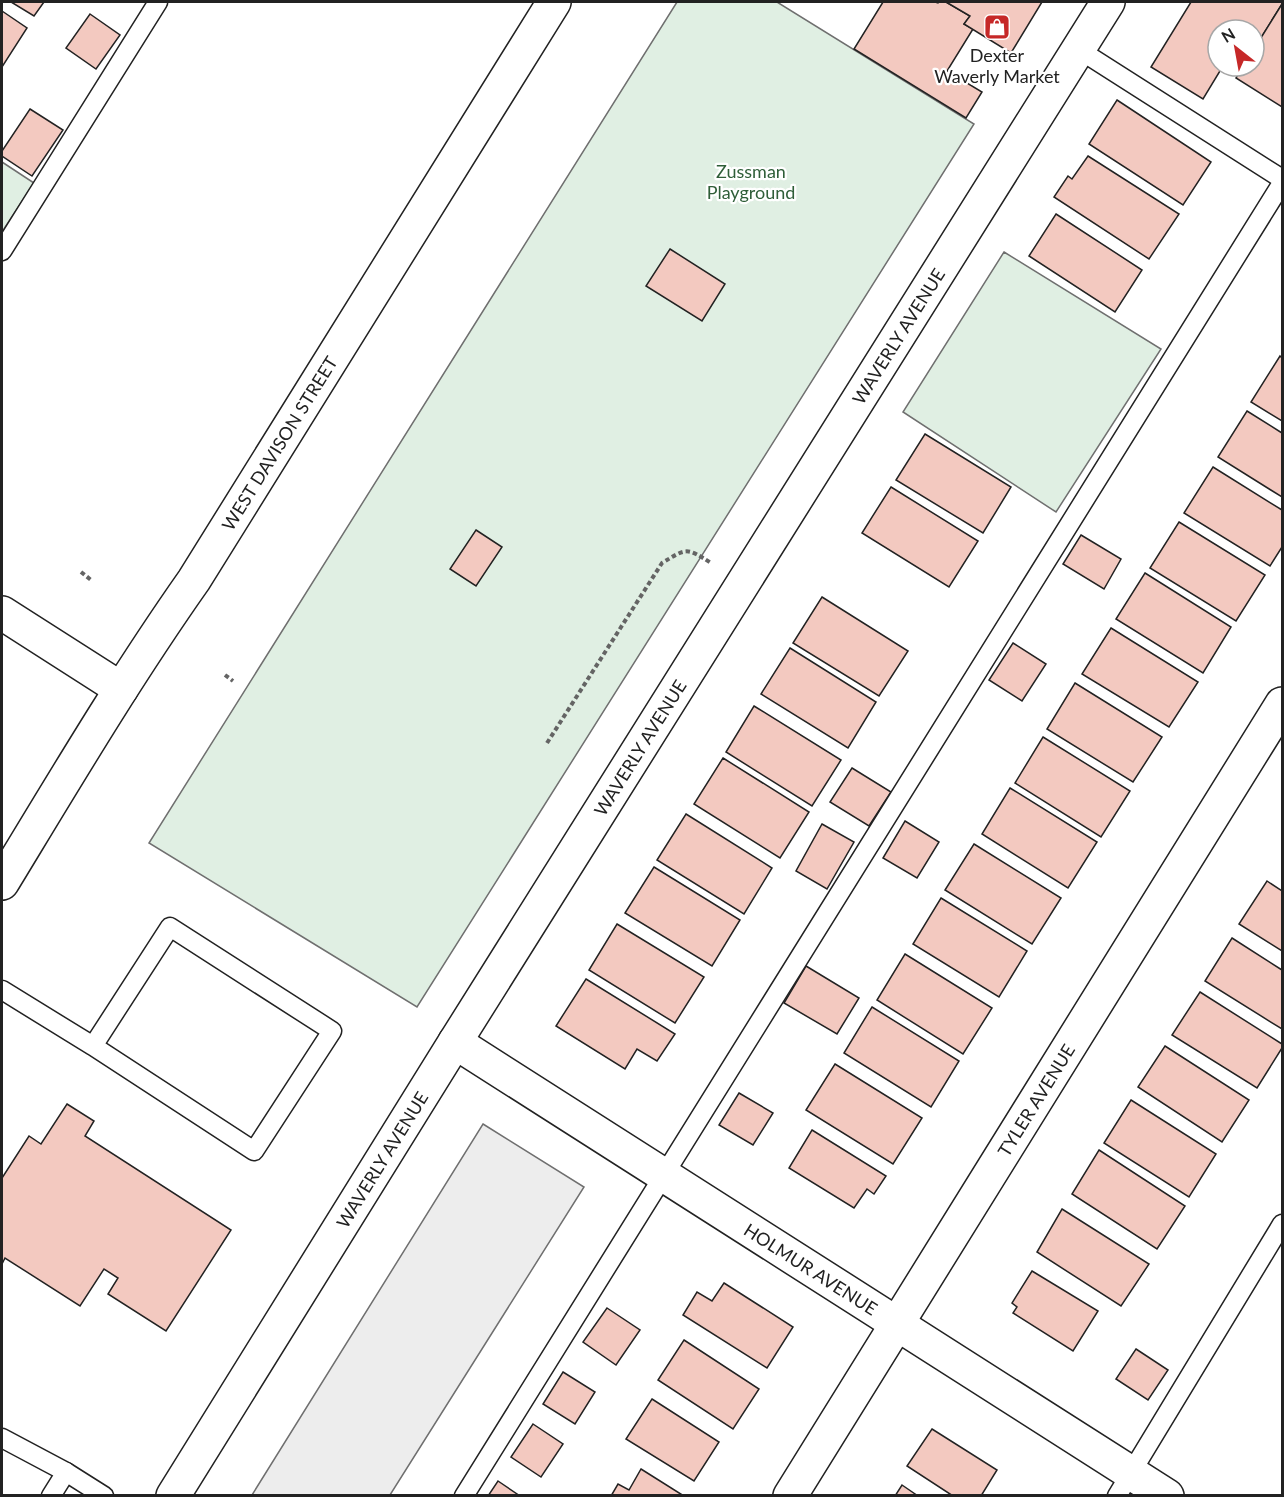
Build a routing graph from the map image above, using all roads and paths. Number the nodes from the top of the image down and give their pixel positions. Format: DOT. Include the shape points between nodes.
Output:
graph roads {
  1 [pos="158,2"];
  2 [pos="554,2"];
  3 [pos="1108,2"];
  4 [pos="1078,49"];
  5 [pos="1282,181"];
  6 [pos="2,251"];
  7 [pos="81,572"];
  8 [pos="91,580"];
  9 [pos="743,583"];
  10 [pos="2,613"];
  11 [pos="225,675"];
  12 [pos="233,681"];
  13 [pos="121,688"];
  14 [pos="1282,704"];
  15 [pos="547,743"];
  16 [pos="2,883"];
  17 [pos="2,990"];
  18 [pos="455,1042"];
  19 [pos="93,1046"];
  20 [pos="664,1175"];
  21 [pos="1282,1224"];
  22 [pos="897,1323"];
  23 [pos="2,1438"];
  24 [pos="66,1472"];
  25 [pos="1124,1484"];
  26 [pos="51,1496"];
  27 [pos="104,1496"];
  28 [pos="173,1496"];
  29 [pos="464,1496"];
  30 [pos="790,1496"];
  31 [pos="1167,1496"];
  1 -- 6 [label="lane"];
  2 -- 13 [label="main road, WEST DAVISON STREET" via="194,580"];
  3 -- 4 [label="main road, WAVERLY AVENUE"];
  4 -- 5 [label="lane"];
  4 -- 9 [label="main road, WAVERLY AVENUE"];
  5 -- 20 [label="lane"];
  7 -- 8 [label="path"];
  9 -- 15 [label="path" via="694,552 681,551 662,563"];
  9 -- 18 [label="main road, WAVERLY AVENUE"];
  10 -- 13 [label="main road"];
  11 -- 12 [label="path"];
  13 -- 16 [label="main road, WEST DAVISON STREET"];
  14 -- 22 [label="main road, TYLER AVENUE"];
  17 -- 19 [label="lane"];
  18 -- 20 [label="main road, HOLMUR AVENUE"];
  18 -- 28 [label="main road, WAVERLY AVENUE"];
  19 -- 19 [label="lane" via="254,1151 332,1031 170,927"];
  20 -- 22 [label="main road, HOLMUR AVENUE"];
  20 -- 29 [label="lane"];
  21 -- 25 [label="lane"];
  22 -- 25 [label="main road, HOLMUR AVENUE"];
  22 -- 30 [label="main road, TYLER AVENUE"];
  23 -- 24 [label="lane"];
  24 -- 26 [label="lane"];
  24 -- 27 [label="lane"];
  25 -- 31 [label="main road, HOLMUR AVENUE"];
}
